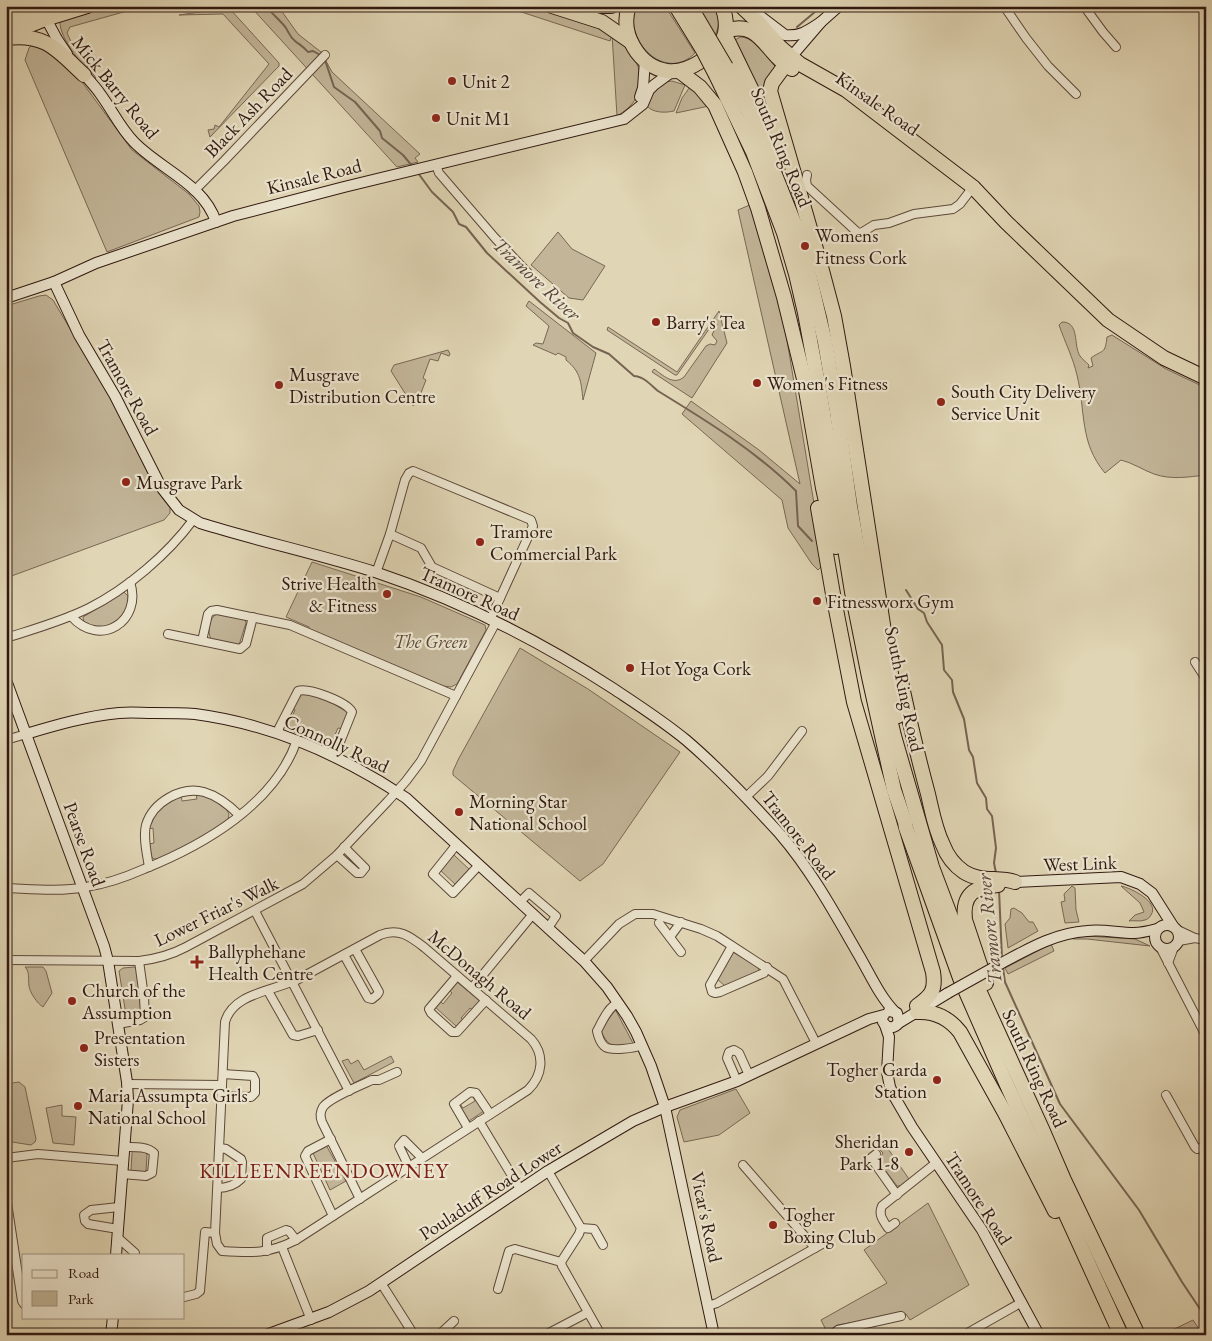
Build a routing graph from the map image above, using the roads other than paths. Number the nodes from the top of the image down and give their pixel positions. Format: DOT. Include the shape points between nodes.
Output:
graph roads {
  1 [pos="87,6"];
  2 [pos="552,6"];
  3 [pos="595,6"];
  4 [pos="611,6"];
  5 [pos="630,6"];
  6 [pos="676,6"];
  7 [pos="690,6"];
  8 [pos="722,6"];
  9 [pos="741,6"];
  10 [pos="745,6"];
  11 [pos="839,6"];
  12 [pos="1084,6"];
  13 [pos="1007,7"];
  14 [pos="43,11"];
  15 [pos="6,21"];
  16 [pos="821,22"];
  17 [pos="725,33"];
  18 [pos="6,36"];
  19 [pos="631,42"];
  20 [pos="1116,47"];
  21 [pos="325,55"];
  22 [pos="645,60"];
  23 [pos="788,61"];
  24 [pos="676,71"];
  25 [pos="721,71"];
  26 [pos="84,75"];
  27 [pos="1076,94"];
  28 [pos="636,110"];
  29 [pos="432,166"];
  30 [pos="807,175"];
  31 [pos="971,190"];
  32 [pos="194,191"];
  33 [pos="801,200"];
  34 [pos="216,222"];
  35 [pos="528,273"];
  36 [pos="54,282"];
  37 [pos="6,298"];
  38 [pos="792,329"];
  39 [pos="1206,378"];
  40 [pos="857,454"];
  41 [pos="194,520"];
  42 [pos="390,534"];
  43 [pos="376,573"];
  44 [pos="130,582"];
  45 [pos="500,598"];
  46 [pos="72,616"];
  47 [pos="253,616"];
  48 [pos="493,621"];
  49 [pos="168,634"];
  50 [pos="6,638"];
  51 [pos="202,641"];
  52 [pos="1195,662"];
  53 [pos="1206,679"];
  54 [pos="6,680"];
  55 [pos="456,696"];
  56 [pos="802,731"];
  57 [pos="279,733"];
  58 [pos="26,734"];
  59 [pos="6,740"];
  60 [pos="297,740"];
  61 [pos="334,757"];
  62 [pos="894,790"];
  63 [pos="397,792"];
  64 [pos="910,792"];
  65 [pos="746,797"];
  66 [pos="239,815"];
  67 [pos="457,844"];
  68 [pos="344,847"];
  69 [pos="337,855"];
  70 [pos="479,865"];
  71 [pos="149,867"];
  72 [pos="932,867"];
  73 [pos="1016,882"];
  74 [pos="6,888"];
  75 [pos="82,888"];
  76 [pos="520,902"];
  77 [pos="1163,909"];
  78 [pos="256,911"];
  79 [pos="533,914"];
  80 [pos="681,922"];
  81 [pos="659,924"];
  82 [pos="548,928"];
  83 [pos="1158,928"];
  84 [pos="1175,928"];
  85 [pos="1136,933"];
  86 [pos="670,937"];
  87 [pos="1195,938"];
  88 [pos="1206,940"];
  89 [pos="1176,944"];
  90 [pos="1158,945"];
  91 [pos="732,946"];
  92 [pos="355,949"];
  93 [pos="680,952"];
  94 [pos="344,955"];
  95 [pos="6,960"];
  96 [pos="108,961"];
  97 [pos="139,961"];
  98 [pos="584,961"];
  99 [pos="1168,963"];
  100 [pos="767,967"];
  101 [pos="368,973"];
  102 [pos="457,976"];
  103 [pos="872,977"];
  104 [pos="358,980"];
  105 [pos="293,982"];
  106 [pos="472,988"];
  107 [pos="268,990"];
  108 [pos="486,1000"];
  109 [pos="618,1003"];
  110 [pos="917,1009"];
  111 [pos="896,1013"];
  112 [pos="888,1021"];
  113 [pos="118,1024"];
  114 [pos="318,1030"];
  115 [pos="1206,1036"];
  116 [pos="816,1043"];
  117 [pos="642,1045"];
  118 [pos="397,1072"];
  119 [pos="223,1074"];
  120 [pos="749,1075"];
  121 [pos="737,1081"];
  122 [pos="127,1084"];
  123 [pos="222,1085"];
  124 [pos="349,1091"];
  125 [pos="1025,1091"];
  126 [pos="1166,1095"];
  127 [pos="222,1096"];
  128 [pos="665,1107"];
  129 [pos="490,1114"];
  130 [pos="479,1121"];
  131 [pos="468,1128"];
  132 [pos="331,1139"];
  133 [pos="124,1147"];
  134 [pos="1206,1147"];
  135 [pos="220,1148"];
  136 [pos="876,1154"];
  137 [pos="6,1158"];
  138 [pos="422,1158"];
  139 [pos="123,1161"];
  140 [pos="936,1163"];
  141 [pos="743,1165"];
  142 [pos="409,1167"];
  143 [pos="548,1171"];
  144 [pos="122,1174"];
  145 [pos="218,1188"];
  146 [pos="520,1189"];
  147 [pos="897,1195"];
  148 [pos="6,1196"];
  149 [pos="360,1198"];
  150 [pos="119,1207"];
  151 [pos="333,1216"];
  152 [pos="895,1223"];
  153 [pos="581,1228"];
  154 [pos="118,1233"];
  155 [pos="215,1233"];
  156 [pos="296,1240"];
  157 [pos="824,1243"];
  158 [pos="603,1245"];
  159 [pos="282,1247"];
  160 [pos="815,1248"];
  161 [pos="204,1250"];
  162 [pos="222,1251"];
  163 [pos="267,1251"];
  164 [pos="116,1254"];
  165 [pos="134,1254"];
  166 [pos="561,1262"];
  167 [pos="381,1283"];
  168 [pos="498,1289"];
  169 [pos="1102,1295"];
  170 [pos="185,1298"];
  171 [pos="22,1301"];
  172 [pos="1022,1302"];
  173 [pos="708,1306"];
  174 [pos="587,1313"];
  175 [pos="902,1316"];
  176 [pos="113,1318"];
  177 [pos="311,1320"];
  178 [pos="454,1321"];
  179 [pos="835,1332"];
  180 [pos="111,1335"];
  181 [pos="266,1335"];
  182 [pos="414,1335"];
  183 [pos="439,1335"];
  184 [pos="545,1335"];
  185 [pos="601,1335"];
  186 [pos="714,1335"];
  187 [pos="964,1335"];
  188 [pos="1040,1335"];
  189 [pos="1121,1335"];
  190 [pos="1138,1335"];
  1 -- 14 [label="highway"];
  2 -- 19 [label="highway" via="602,22"];
  3 -- 4 [label="highway"];
  5 -- 19 [label="highway" via="626,16"];
  6 -- 25 [label="highway, South Ring Road, bridge" via="703,50"];
  7 -- 25 [label="highway, South Ring Road, bridge"];
  8 -- 17 [label="highway"];
  9 -- 23 [label="highway, Kinsale Road" via="780,47"];
  10 -- 16 [label="street" via="785,35 802,34"];
  11 -- 16 [label="street"];
  12 -- 20 [label="street"];
  13 -- 27 [label="street" via="1060,85"];
  14 -- 15 [label="highway"];
  14 -- 18 [label="highway"];
  14 -- 26 [label="street, Mick Barry Road" via="63,49"];
  16 -- 23 [label="street"];
  17 -- 23 [label="highway, Kinsale Road" via="736,28 751,30"];
  17 -- 24 [label="highway" via="711,54 693,66"];
  17 -- 33 [label="highway"];
  18 -- 26 [label="highway" via="37,38 60,51"];
  19 -- 22 [label="highway"];
  21 -- 32 [label="street, Black Ash Road"];
  22 -- 24 [label="highway" via="656,67"];
  22 -- 28 [label="street" via="643,88"];
  23 -- 31 [label="highway, Kinsale Road" via="846,90"];
  23 -- 33 [label="highway" via="772,83 770,92"];
  24 -- 28 [label="street, Kinsale Road" via="654,85"];
  24 -- 38 [label="highway" via="705,92 728,133 758,208"];
  25 -- 62 [label="highway, South Ring Road" via="784,233 796,274 820,394 852,592"];
  25 -- 64 [label="highway, South Ring Road" via="748,110 795,225 808,270 825,342 881,680"];
  26 -- 32 [label="street, Mick Barry Road" via="133,141"];
  28 -- 29 [label="street, Kinsale Road" via="624,119"];
  29 -- 34 [label="street, Kinsale Road"];
  29 -- 35 [label="street"];
  30 -- 31 [label="street" via="807,186 859,233 874,225 914,214 953,209"];
  31 -- 39 [label="highway, Kinsale Road" via="1108,320 1164,358"];
  32 -- 34 [label="street, Mick Barry Road" via="212,211"];
  33 -- 40 [label="highway" via="834,316"];
  34 -- 36 [label="street, Kinsale Road" via="96,263"];
  36 -- 37 [label="street, Kinsale Road"];
  36 -- 41 [label="street, Tramore Road" via="79,335 162,487 179,510"];
  38 -- 62 [label="highway" via="852,636 864,690"];
  38 -- 110 [label="highway" via="822,529 854,702 933,972 931,994"];
  40 -- 64 [label="highway" via="872,600"];
  40 -- 72 [label="highway" via="902,736"];
  40 -- 73 [label="highway" via="902,684 942,843 955,865 969,874 987,880"];
  41 -- 43 [label="street, Tramore Road"];
  41 -- 44 [label="street"];
  42 -- 43 [label="street"];
  42 -- 45 [label="street" via="421,548 432,568"];
  42 -- 45 [label="street, Lower Friar's Walk" via="405,480 413,471 528,518 533,526"];
  43 -- 48 [label="street, Tramore Road"];
  44 -- 46 [label="street"];
  44 -- 46 [label="street" via="132,605 126,617 114,627 106,631 90,630"];
  45 -- 48 [label="street, Lower Friar's Walk"];
  46 -- 50 [label="street"];
  47 -- 51 [label="street" via="211,611"];
  47 -- 51 [label="street" via="242,648 236,650"];
  47 -- 55 [label="street" via="290,625"];
  48 -- 55 [label="street, Lower Friar's Walk"];
  48 -- 65 [label="street, Tramore Road" via="577,666 643,708 715,765"];
  49 -- 51 [label="street"];
  52 -- 53 [label="street"];
  54 -- 58 [label="street, Pearse Road"];
  55 -- 63 [label="street, Lower Friar's Walk" via="421,761"];
  56 -- 65 [label="street" via="768,776"];
  57 -- 58 [label="street, Connolly Road" via="194,714 122,713 86,718"];
  57 -- 60 [label="street, Connolly Road"];
  57 -- 61 [label="street" via="298,691 305,689 327,697 349,707 352,712"];
  58 -- 59 [label="street, Connolly Road"];
  58 -- 75 [label="street, Pearse Road"];
  60 -- 61 [label="street, Connolly Road"];
  60 -- 66 [label="street" via="290,759 276,780"];
  61 -- 63 [label="street, Connolly Road"];
  62 -- 169 [label="highway, South Ring Road" via="960,978"];
  63 -- 67 [label="street, Connolly Road"];
  63 -- 68 [label="street, Lower Friar's Walk"];
  64 -- 72 [label="highway, South Ring Road"];
  65 -- 103 [label="street, Tramore Road" via="791,847 833,909"];
  66 -- 71 [label="street" via="197,845"];
  66 -- 71 [label="street" via="223,801 204,792 182,793 165,800 152,813 146,826"];
  67 -- 70 [label="street, Connolly Road"];
  67 -- 70 [label="street" via="433,874 453,893"];
  68 -- 69 [label="street, Lower Friar's Walk"];
  68 -- 69 [label="street" via="365,869 357,873"];
  69 -- 78 [label="street, Lower Friar's Walk" via="304,884"];
  70 -- 76 [label="street, Connolly Road"];
  71 -- 75 [label="street"];
  72 -- 125 [label="highway, South Ring Road" via="977,986"];
  73 -- 77 [label="street, West Link" via="1121,877 1147,888"];
  73 -- 125 [label="highway" via="976,890 965,902 964,910 976,956"];
  74 -- 75 [label="street"];
  75 -- 96 [label="street, Pearse Road"];
  76 -- 79 [label="street, Connolly Road"];
  76 -- 82 [label="street" via="529,893 556,916"];
  77 -- 83 [label="street"];
  77 -- 84 [label="street, West Link"];
  78 -- 97 [label="street, Lower Friar's Walk" via="172,954"];
  78 -- 105 [label="street"];
  79 -- 82 [label="street, Connolly Road"];
  79 -- 106 [label="street"];
  80 -- 86 [label="street"];
  80 -- 91 [label="street" via="709,932"];
  80 -- 98 [label="street" via="653,914 635,914 619,924"];
  81 -- 86 [label="street"];
  82 -- 98 [label="street, Connolly Road"];
  83 -- 84 [label="street" via="1166,924"];
  83 -- 85 [label="street"];
  83 -- 90 [label="street" via="1154,936"];
  84 -- 87 [label="street"];
  84 -- 89 [label="street"];
  85 -- 90 [label="street"];
  85 -- 110 [label="street, bridge" via="1081,931 1052,938"];
  86 -- 93 [label="street"];
  87 -- 88 [label="street"];
  87 -- 89 [label="street"];
  89 -- 90 [label="street" via="1167,950"];
  89 -- 99 [label="street"];
  90 -- 99 [label="street"];
  91 -- 100 [label="street"];
  91 -- 100 [label="street" via="710,986 712,992 720,992 764,973"];
  92 -- 94 [label="street, McDonagh Road"];
  92 -- 101 [label="street"];
  92 -- 102 [label="street, McDonagh Road" via="385,933 402,933"];
  94 -- 104 [label="street"];
  94 -- 105 [label="street, McDonagh Road"];
  95 -- 96 [label="street, Lower Friar's Walk"];
  96 -- 97 [label="street, Lower Friar's Walk"];
  96 -- 113 [label="street, Pearse Road"];
  97 -- 113 [label="street" via="145,1017"];
  98 -- 109 [label="street, Connolly Road"];
  99 -- 115 [label="street"];
  100 -- 116 [label="street" via="779,974 787,985"];
  101 -- 104 [label="street"];
  101 -- 104 [label="street" via="378,992 376,996 368,998"];
  102 -- 106 [label="street, McDonagh Road"];
  102 -- 108 [label="street" via="429,1009 452,1032 457,1032"];
  103 -- 111 [label="street, Tramore Road"];
  103 -- 112 [label="street, Tramore Road"];
  105 -- 107 [label="street, McDonagh Road"];
  105 -- 114 [label="street"];
  106 -- 108 [label="street, McDonagh Road"];
  107 -- 114 [label="street" via="293,1035"];
  107 -- 119 [label="street, McDonagh Road" via="239,1002 228,1014 224,1027"];
  108 -- 129 [label="street, McDonagh Road" via="531,1039 541,1060 540,1069 528,1090"];
  109 -- 117 [label="street, Connolly Road"];
  109 -- 117 [label="street" via="609,1010 597,1031 604,1046 609,1049"];
  110 -- 111 [label="street"];
  110 -- 112 [label="street"];
  110 -- 169 [label="highway" via="940,1016 960,1032"];
  111 -- 112 [label="street" via="899,1019"];
  112 -- 116 [label="street, Pouladuff Road Lower" via="869,1019"];
  112 -- 140 [label="street, Tramore Road" via="887,1072 892,1091"];
  113 -- 122 [label="street, Pearse Road"];
  114 -- 124 [label="street"];
  116 -- 120 [label="street, Pouladuff Road Lower"];
  117 -- 128 [label="street, Connolly Road"];
  118 -- 124 [label="street"];
  119 -- 123 [label="street, McDonagh Road"];
  119 -- 127 [label="street" via="253,1076 255,1093 251,1097"];
  120 -- 121 [label="street, Pouladuff Road Lower"];
  120 -- 121 [label="street" via="739,1053 729,1052 727,1058"];
  121 -- 128 [label="street, Pouladuff Road Lower"];
  122 -- 123 [label="street"];
  122 -- 133 [label="street, Pearse Road"];
  123 -- 127 [label="street, McDonagh Road"];
  124 -- 132 [label="street" via="322,1108 320,1116"];
  125 -- 190 [label="highway, South Ring Road"];
  126 -- 134 [label="street" via="1195,1147"];
  127 -- 135 [label="street, McDonagh Road"];
  128 -- 143 [label="street, Pouladuff Road Lower" via="620,1128"];
  128 -- 173 [label="street, Vicar's Road"];
  129 -- 130 [label="street"];
  129 -- 131 [label="street" via="476,1093 470,1092 454,1104"];
  130 -- 131 [label="street"];
  130 -- 146 [label="street"];
  131 -- 138 [label="street"];
  132 -- 149 [label="street"];
  132 -- 151 [label="street" via="308,1151 305,1156"];
  133 -- 139 [label="street, Pearse Road"];
  133 -- 144 [label="street" via="148,1148 154,1153 150,1175"];
  135 -- 145 [label="street, McDonagh Road"];
  135 -- 145 [label="street" via="226,1148 242,1162 241,1179"];
  136 -- 147 [label="street" via="871,1158"];
  137 -- 139 [label="street" via="38,1154"];
  138 -- 142 [label="street"];
  138 -- 142 [label="street" via="404,1140 399,1146"];
  139 -- 144 [label="street, Pearse Road"];
  140 -- 147 [label="street"];
  140 -- 172 [label="street, Tramore Road" via="982,1230"];
  141 -- 160 [label="street"];
  142 -- 149 [label="street"];
  143 -- 146 [label="street, Pouladuff Road Lower"];
  143 -- 153 [label="street"];
  144 -- 150 [label="street, Pearse Road"];
  145 -- 155 [label="street, McDonagh Road"];
  146 -- 167 [label="street, Pouladuff Road Lower"];
  147 -- 152 [label="street" via="880,1211 888,1228"];
  148 -- 171 [label="street"];
  149 -- 151 [label="street"];
  150 -- 154 [label="street, Pearse Road"];
  150 -- 154 [label="street" via="88,1211 84,1217 88,1224"];
  151 -- 156 [label="street"];
  153 -- 158 [label="street" via="594,1229"];
  153 -- 166 [label="street"];
  154 -- 164 [label="street, Pearse Road"];
  154 -- 165 [label="street"];
  155 -- 161 [label="street" via="205,1232"];
  155 -- 162 [label="street"];
  156 -- 159 [label="street"];
  156 -- 163 [label="street" via="286,1230 266,1238"];
  157 -- 160 [label="street"];
  159 -- 163 [label="street"];
  159 -- 177 [label="street"];
  160 -- 173 [label="street"];
  161 -- 162 [label="street"];
  161 -- 170 [label="street" via="201,1289"];
  162 -- 163 [label="street"];
  166 -- 168 [label="street" via="515,1249 509,1251"];
  166 -- 174 [label="street"];
  167 -- 177 [label="street, Pouladuff Road Lower" via="347,1304"];
  167 -- 182 [label="street"];
  169 -- 189 [label="highway, South Ring Road"];
  172 -- 187 [label="street"];
  172 -- 188 [label="street, Tramore Road"];
  173 -- 186 [label="street, Vicar's Road"];
  174 -- 184 [label="street"];
  174 -- 185 [label="street"];
  175 -- 179 [label="street"];
  176 -- 180 [label="street"];
  177 -- 181 [label="street, Pouladuff Road Lower"];
  178 -- 183 [label="street"];
}
